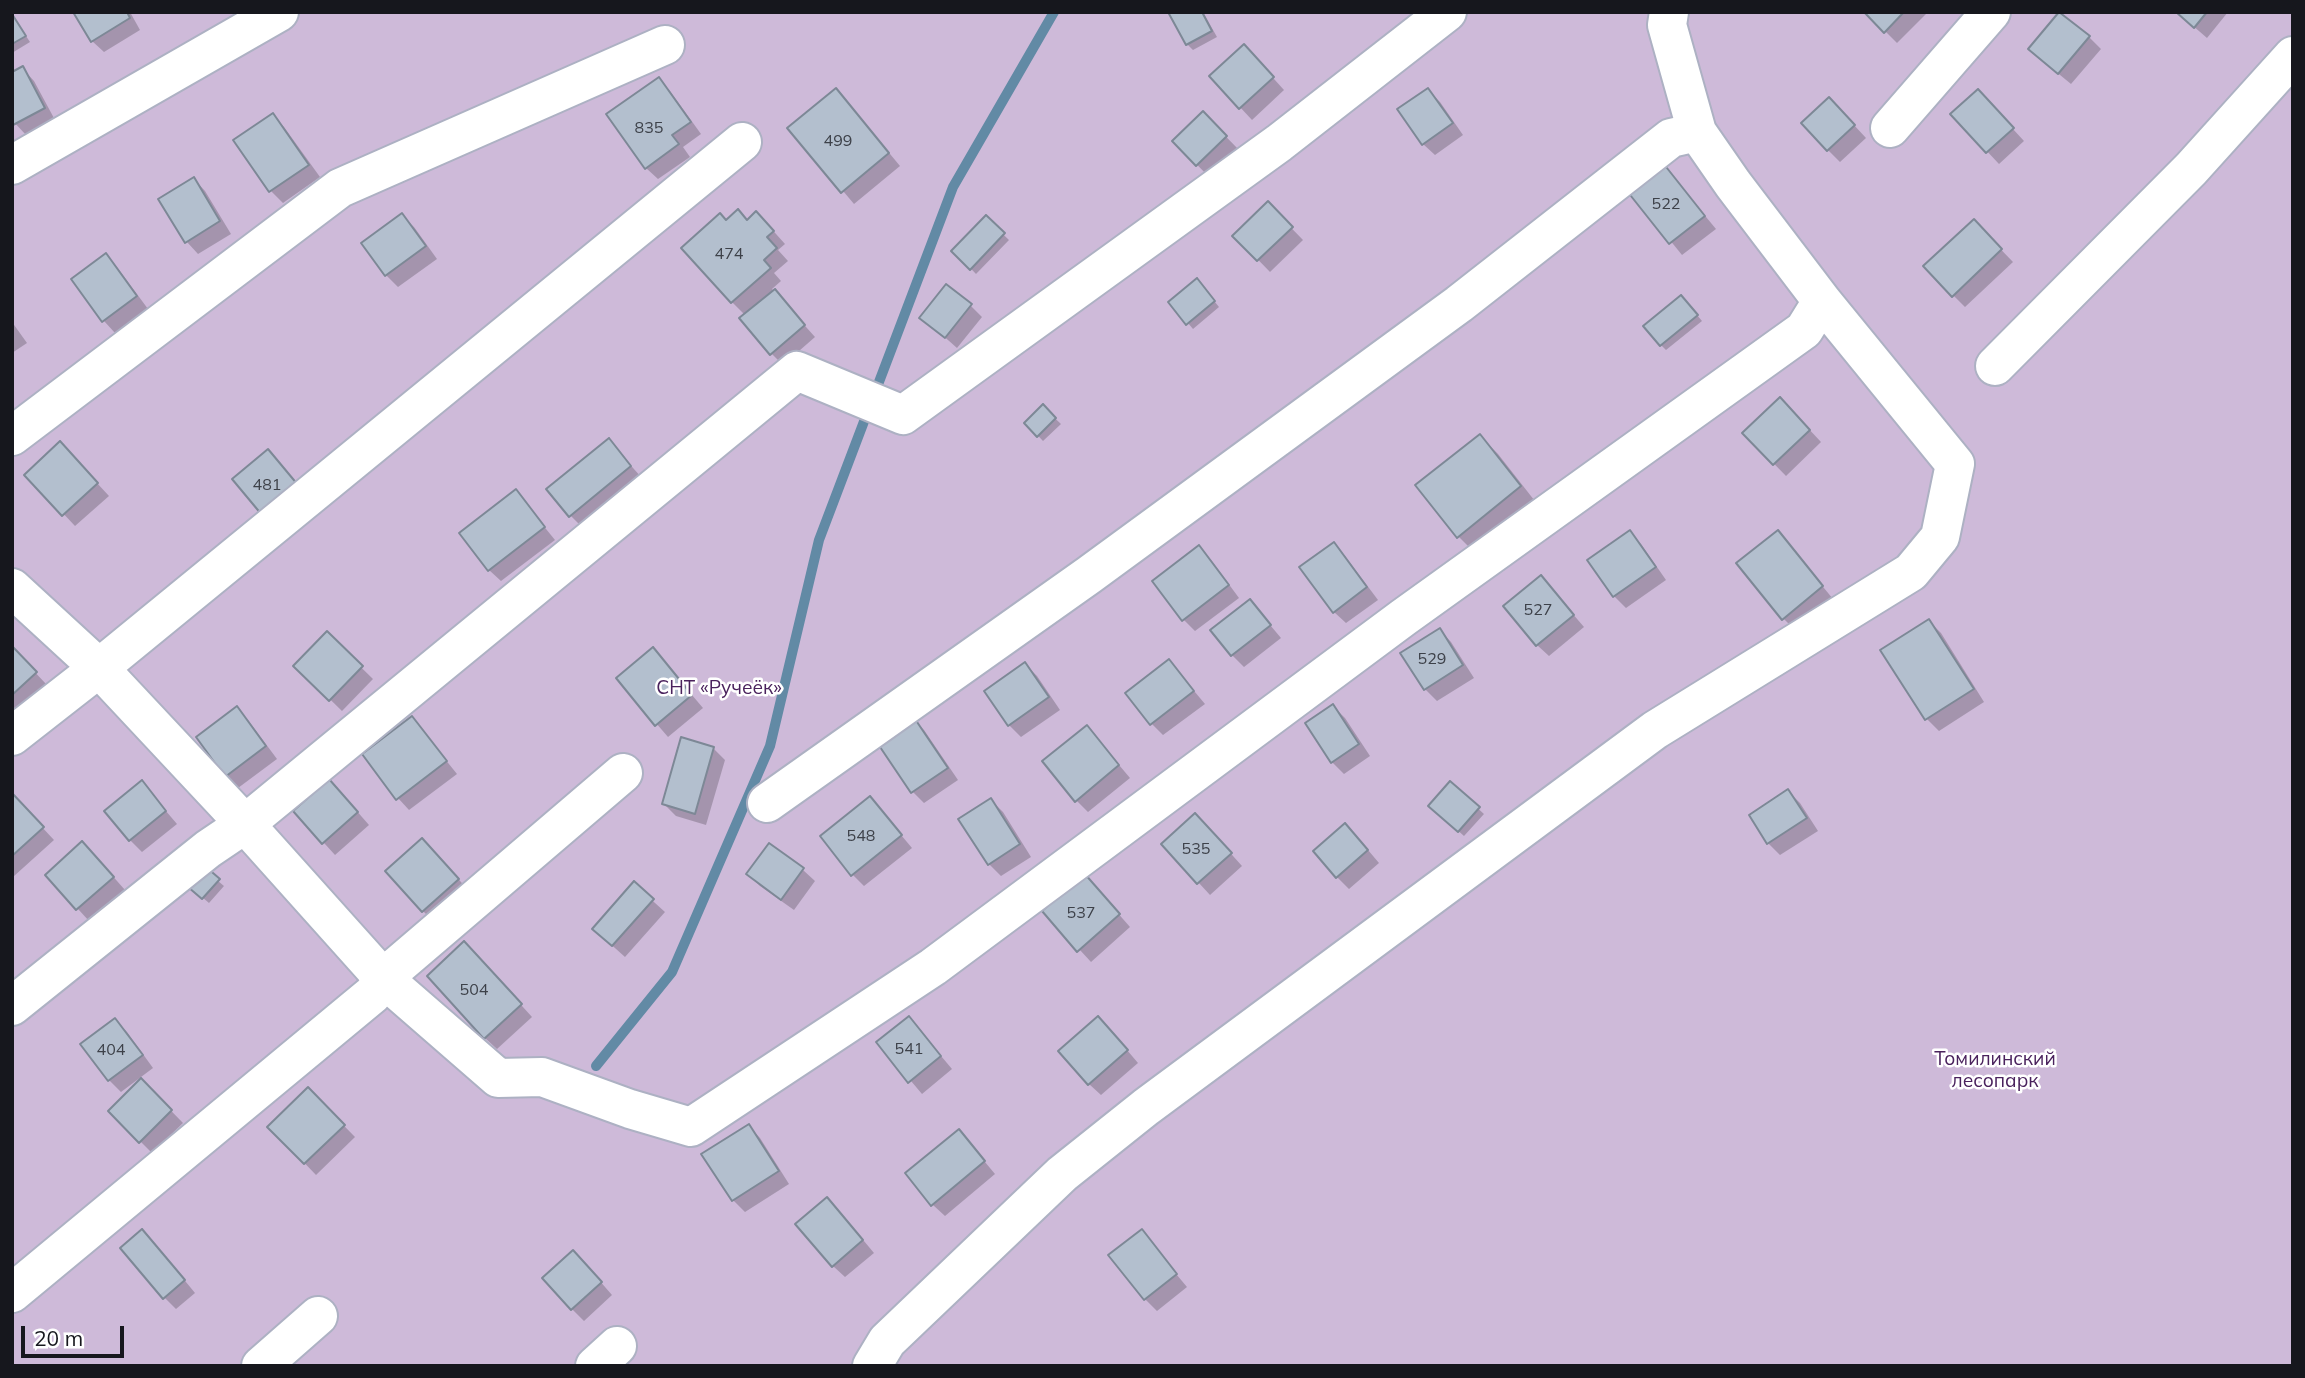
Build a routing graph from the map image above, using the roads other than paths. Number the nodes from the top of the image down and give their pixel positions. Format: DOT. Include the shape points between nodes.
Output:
graph roads {
  1 [pos="279,12"];
  2 [pos="1447,12"];
  3 [pos="1669,12"];
  4 [pos="1992,12"];
  5 [pos="665,45"];
  6 [pos="2293,56"];
  7 [pos="1890,128"];
  8 [pos="1698,132"];
  9 [pos="742,142"];
  10 [pos="12,165"];
  11 [pos="1822,302"];
  12 [pos="1995,366"];
  13 [pos="12,436"];
  14 [pos="12,588"];
  15 [pos="99,668"];
  16 [pos="12,736"];
  17 [pos="623,773"];
  18 [pos="767,803"];
  19 [pos="245,824"];
  20 [pos="383,978"];
  21 [pos="12,1006"];
  22 [pos="12,1293"];
  23 [pos="318,1316"];
  24 [pos="261,1366"];
  25 [pos="872,1366"];
  1 -- 10 [label="lane"];
  2 -- 19 [label="lane" via="1279,143 903,415 797,371"];
  3 -- 8 [label="lane" via="1667,25"];
  4 -- 7 [label="lane"];
  5 -- 13 [label="lane" via="340,188"];
  6 -- 12 [label="lane" via="2191,169"];
  8 -- 11 [label="lane"];
  8 -- 18 [label="lane" via="1671,138 1459,304"];
  9 -- 15 [label="lane"];
  11 -- 20 [label="lane" via="1804,330 1404,617 933,967 691,1127 542,1077 498,1078"];
  11 -- 25 [label="lane" via="1955,464 1940,537 1911,572 1655,730 1146,1107 1053,1183 887,1341"];
  14 -- 15 [label="lane"];
  15 -- 16 [label="lane"];
  15 -- 19 [label="lane"];
  17 -- 20 [label="lane"];
  19 -- 20 [label="lane"];
  19 -- 21 [label="lane"];
  20 -- 22 [label="lane" via="373,993"];
  23 -- 24 [label="lane"];
}
